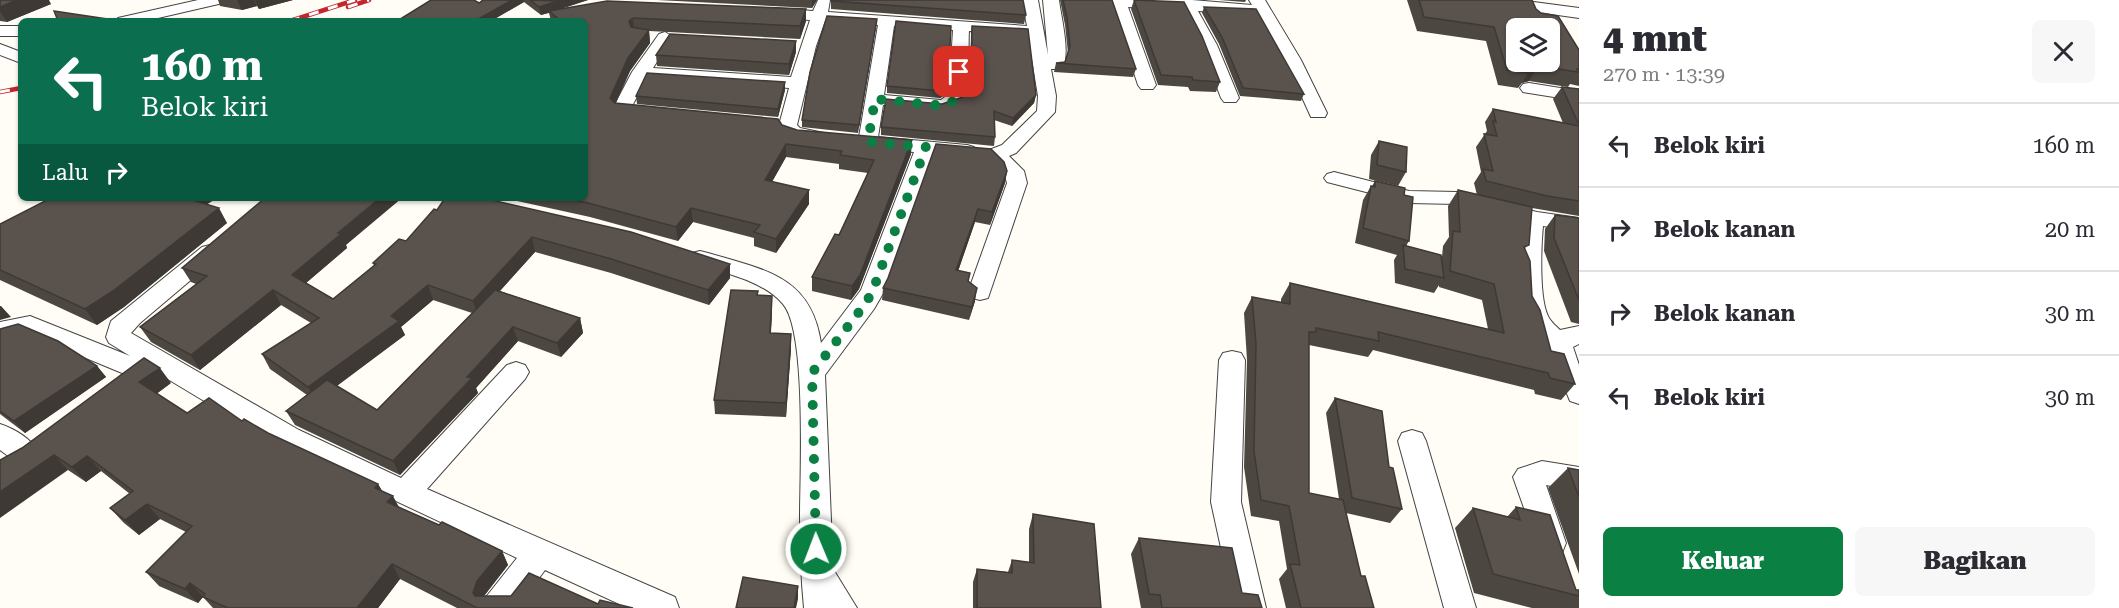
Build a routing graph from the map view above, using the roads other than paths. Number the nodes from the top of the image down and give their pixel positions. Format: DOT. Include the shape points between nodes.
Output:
graph roads {
  1 [pos="147,0"];
  2 [pos="218,0"];
  3 [pos="1030,0"];
  4 [pos="1051,0"];
  5 [pos="1081,0"];
  6 [pos="1486,0"];
  7 [pos="1118,1"];
  8 [pos="1186,3"];
  9 [pos="1260,5"];
  10 [pos="821,8"];
  11 [pos="762,13"];
  12 [pos="1579,13"];
  13 [pos="110,18"];
  14 [pos="137,18"];
  15 [pos="887,21"];
  16 [pos="961,25"];
  17 [pos="0,31"];
  18 [pos="18,31"];
  19 [pos="1034,31"];
  20 [pos="663,37"];
  21 [pos="0,49"];
  22 [pos="18,58"];
  23 [pos="18,60"];
  24 [pos="1056,65"];
  25 [pos="0,66"];
  26 [pos="641,72"];
  27 [pos="798,83"];
  28 [pos="1146,85"];
  29 [pos="1529,88"];
  30 [pos="1579,96"];
  31 [pos="1230,98"];
  32 [pos="875,99"];
  33 [pos="1318,113"];
  34 [pos="661,114"];
  35 [pos="765,123"];
  36 [pos="788,125"];
  37 [pos="868,142"];
  38 [pos="926,147"];
  39 [pos="996,154"];
  40 [pos="1334,178"];
  41 [pos="1535,218"];
  42 [pos="1579,225"];
  43 [pos="230,235"];
  44 [pos="677,251"];
  45 [pos="980,292"];
  46 [pos="0,334"];
  47 [pos="1570,340"];
  48 [pos="1232,360"];
  49 [pos="146,364"];
  50 [pos="516,372"];
  51 [pos="812,373"];
  52 [pos="111,391"];
  53 [pos="1579,394"];
  54 [pos="0,435"];
  55 [pos="1412,441"];
  56 [pos="0,470"];
  57 [pos="1579,479"];
  58 [pos="405,493"];
  59 [pos="538,553"];
  60 [pos="1558,564"];
  61 [pos="816,570"];
  62 [pos="498,608"];
  63 [pos="663,608"];
  64 [pos="820,608"];
  65 [pos="841,608"];
  66 [pos="1250,608"];
  67 [pos="1460,608"];
  1 -- 13 [label="street"];
  2 -- 14 [label="street"];
  3 -- 19 [label="street"];
  4 -- 24 [label="street"];
  5 -- 7 [label="street"];
  6 -- 12 [label="street"];
  7 -- 8 [label="street"];
  7 -- 28 [label="street"];
  8 -- 9 [label="street"];
  8 -- 31 [label="street" via="1209,45"];
  9 -- 33 [label="street" via="1293,60"];
  10 -- 11 [label="street"];
  10 -- 15 [label="street"];
  10 -- 27 [label="street" via="802,46"];
  15 -- 16 [label="street"];
  15 -- 32 [label="street"];
  16 -- 19 [label="street"];
  16 -- 32 [label="street" via="958,95 952,102 944,106"];
  17 -- 18 [label="street"];
  19 -- 39 [label="street" via="1047,96 1046,112 1009,149"];
  20 -- 26 [label="street"];
  21 -- 22 [label="street"];
  23 -- 25 [label="street"];
  26 -- 27 [label="street"];
  26 -- 34 [label="street" via="622,110"];
  27 -- 36 [label="street"];
  29 -- 30 [label="street"];
  32 -- 37 [label="street"];
  35 -- 36 [label="street"];
  36 -- 37 [label="street" via="790,132 797,135"];
  37 -- 38 [label="street"];
  38 -- 39 [label="street"];
  38 -- 51 [label="street" via="873,290"];
  39 -- 45 [label="street" via="1014,171 1017,183"];
  40 -- 41 [label="street" via="1409,197 1480,202"];
  41 -- 42 [label="street"];
  41 -- 47 [label="street" via="1530,249 1534,313 1549,334"];
  43 -- 49 [label="street" via="120,327 118,337"];
  44 -- 51 [label="street" via="752,276 794,300 802,314"];
  46 -- 49 [label="street" via="11,327 30,325"];
  47 -- 53 [label="street" via="1561,354"];
  48 -- 66 [label="street" via="1226,502"];
  49 -- 52 [label="street"];
  49 -- 58 [label="street"];
  50 -- 58 [label="street"];
  51 -- 61 [label="street"];
  54 -- 56 [label="street" via="35,446"];
  55 -- 67 [label="street"];
  57 -- 60 [label="street" via="1542,472 1528,477"];
  58 -- 59 [label="street"];
  59 -- 62 [label="street"];
  59 -- 63 [label="street"];
  61 -- 64 [label="street"];
  61 -- 65 [label="street"];
}
